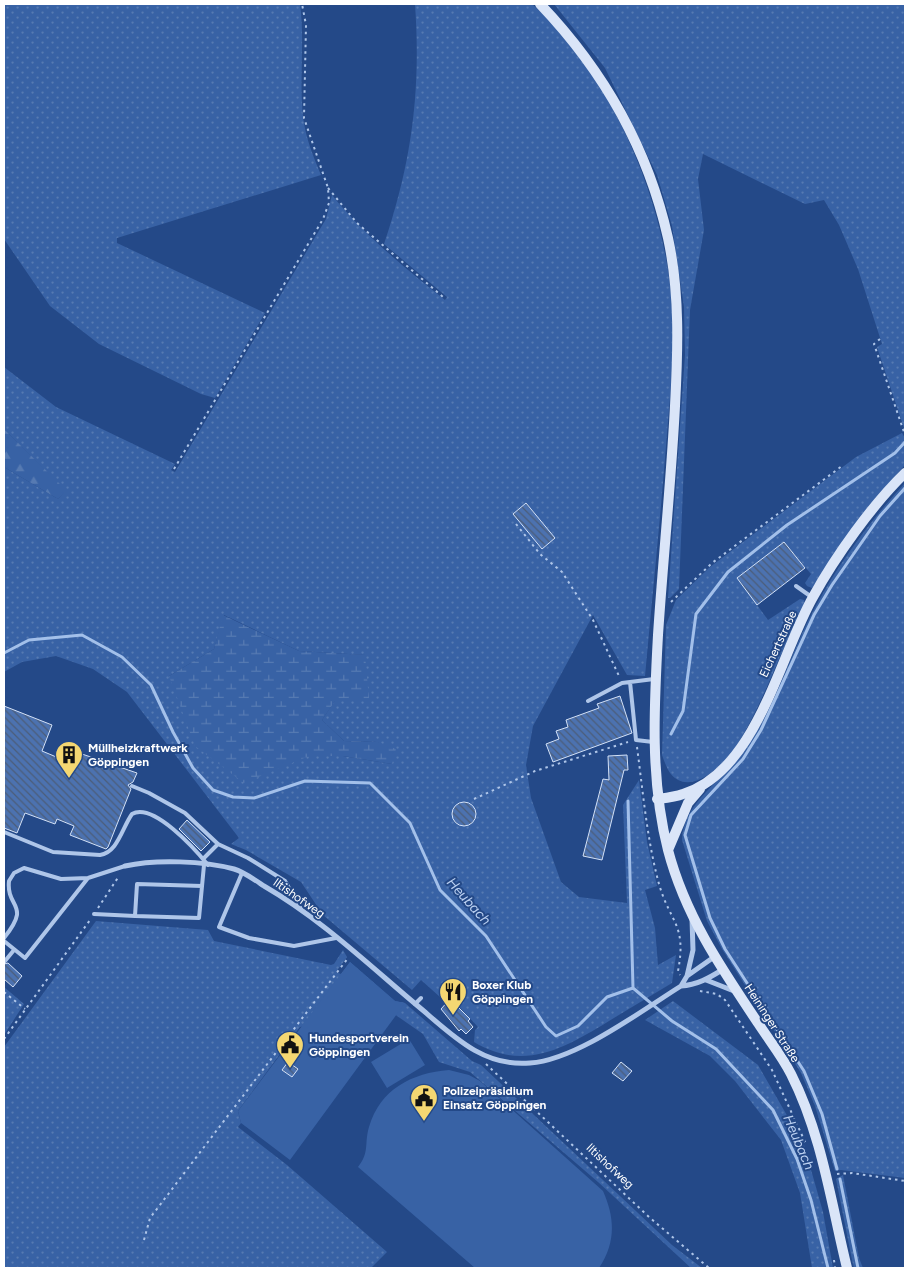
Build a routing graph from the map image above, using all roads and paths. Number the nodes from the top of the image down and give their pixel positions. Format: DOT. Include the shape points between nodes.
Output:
graph roads {
  1 [pos="302,4"];
  2 [pos="540,4"];
  3 [pos="328,188"];
  4 [pos="443,297"];
  5 [pos="880,339"];
  6 [pos="904,434"];
  7 [pos="842,466"];
  8 [pos="174,469"];
  9 [pos="905,473"];
  10 [pos="516,524"];
  11 [pos="796,586"];
  12 [pos="812,598"];
  13 [pos="670,602"];
  14 [pos="655,679"];
  15 [pos="630,682"];
  16 [pos="622,683"];
  17 [pos="588,701"];
  18 [pos="636,740"];
  19 [pos="656,742"];
  20 [pos="706,782"];
  21 [pos="132,786"];
  22 [pos="474,799"];
  23 [pos="657,799"];
  24 [pos="4,832"];
  25 [pos="218,844"];
  26 [pos="668,851"];
  27 [pos="205,863"];
  28 [pos="125,866"];
  29 [pos="242,873"];
  30 [pos="88,878"];
  31 [pos="202,886"];
  32 [pos="300,909"];
  33 [pos="94,914"];
  34 [pos="135,916"];
  35 [pos="692,916"];
  36 [pos="336,938"];
  37 [pos="4,940"];
  38 [pos="14,950"];
  39 [pos="353,952"];
  40 [pos="714,957"];
  41 [pos="5,961"];
  42 [pos="722,970"];
  43 [pos="686,979"];
  44 [pos="706,980"];
  45 [pos="681,986"];
  46 [pos="691,986"];
  47 [pos="4,992"];
  48 [pos="737,992"];
  49 [pos="421,998"];
  50 [pos="415,1004"];
  51 [pos="25,1010"];
  52 [pos="4,1039"];
  53 [pos="478,1054"];
  54 [pos="806,1144"];
  55 [pos="827,1175"];
  56 [pos="905,1181"];
  57 [pos="144,1240"];
  58 [pos="833,1259"];
  59 [pos="709,1268"];
  60 [pos="835,1268"];
  61 [pos="847,1268"];
  1 -- 3 [label="path" via="306,25 304,118"];
  2 -- 14 [label="main road, Heininger Straße" via="574,41 633,133 655,188 669,240 676,300 677,357"];
  3 -- 4 [label="path" via="357,223"];
  3 -- 8 [label="path" via="323,219"];
  5 -- 6 [label="path" via="874,344"];
  7 -- 13 [label="path" via="712,563"];
  9 -- 12 [label="main road, Eichertstraße" via="859,529"];
  10 -- 16 [label="path" via="540,554 562,572 593,620"];
  11 -- 12 [label="lane"];
  12 -- 20 [label="main road, Eichertstraße" via="758,719 725,768"];
  14 -- 15 [label="lane"];
  14 -- 19 [label="main road, Heininger Straße"];
  15 -- 16 [label="lane"];
  15 -- 18 [label="lane"];
  16 -- 17 [label="lane"];
  18 -- 19 [label="lane"];
  18 -- 22 [label="path" via="535,771"];
  18 -- 43 [label="path" via="659,885 680,932 682,950 678,971"];
  19 -- 23 [label="main road, Heininger Straße"];
  20 -- 23 [label="main road, Eichertstraße" via="684,794"];
  20 -- 26 [label="main road" via="688,803"];
  21 -- 25 [label="lane" via="185,813"];
  23 -- 26 [label="main road, Heininger Straße"];
  24 -- 27 [label="lane" via="53,852 107,854 114,848 132,814 142,811 178,833"];
  25 -- 27 [label="lane"];
  25 -- 32 [label="lane" via="285,881"];
  26 -- 35 [label="main road, Heininger Straße"];
  27 -- 28 [label="street, Iltishofweg" via="142,862"];
  27 -- 29 [label="street, Iltishofweg"];
  27 -- 31 [label="lane"];
  28 -- 30 [label="lane"];
  28 -- 33 [label="path"];
  29 -- 32 [label="street, Iltishofweg"];
  29 -- 36 [label="lane" via="219,927 250,938 294,946"];
  30 -- 37 [label="lane" via="61,880 24,868 14,873 8,886 17,907 16,923"];
  30 -- 38 [label="lane" via="25,958"];
  31 -- 34 [label="lane" via="199,918"];
  31 -- 34 [label="lane" via="137,884"];
  32 -- 36 [label="street, Iltishofweg"];
  33 -- 34 [label="lane"];
  33 -- 51 [label="path"];
  35 -- 40 [label="main road, Heininger Straße"];
  35 -- 43 [label="street" via="693,950"];
  36 -- 39 [label="street, Iltishofweg"];
  37 -- 38 [label="lane"];
  38 -- 41 [label="lane"];
  39 -- 50 [label="street, Iltishofweg"];
  39 -- 57 [label="path" via="150,1218"];
  40 -- 42 [label="main road, Heininger Straße"];
  40 -- 43 [label="street, Iltishofweg"];
  42 -- 44 [label="street"];
  42 -- 48 [label="main road, Heininger Straße"];
  43 -- 45 [label="street, Iltishofweg"];
  44 -- 46 [label="street"];
  44 -- 48 [label="street"];
  45 -- 46 [label="street"];
  45 -- 53 [label="street, Iltishofweg" via="579,1048 549,1060 509,1063"];
  46 -- 54 [label="path" via="693,990 717,994 725,1000 772,1070"];
  47 -- 51 [label="path"];
  48 -- 55 [label="main road, Heininger Straße" via="789,1071 807,1108"];
  49 -- 50 [label="lane"];
  50 -- 53 [label="street, Iltishofweg"];
  51 -- 52 [label="path"];
  53 -- 59 [label="path, Iltishofweg" via="490,1070"];
  55 -- 56 [label="path" via="852,1173"];
  55 -- 61 [label="main road, Heininger Straße"];
  58 -- 60 [label="path"];
}
